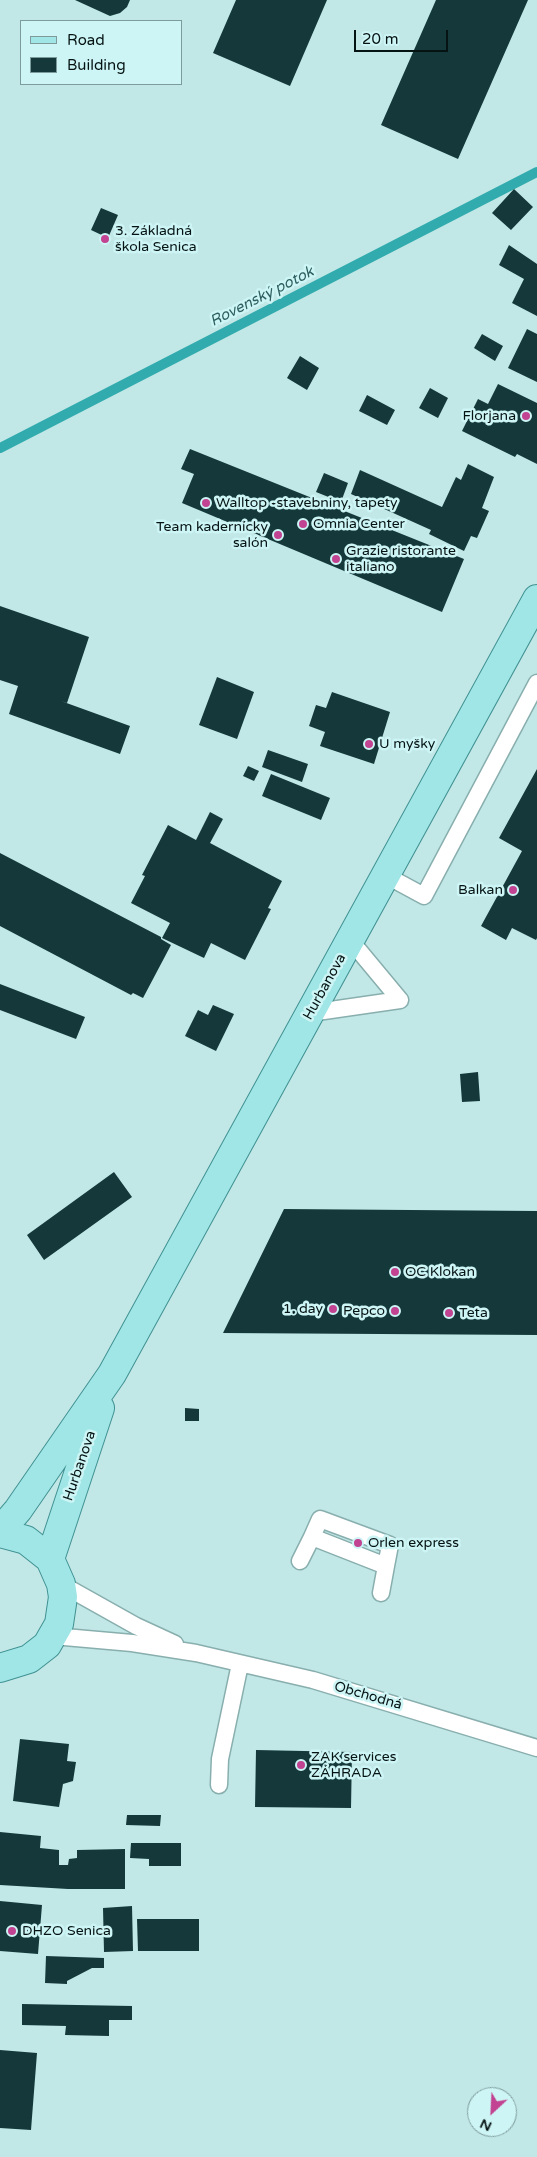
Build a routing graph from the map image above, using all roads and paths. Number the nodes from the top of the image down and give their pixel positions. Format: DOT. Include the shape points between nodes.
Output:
graph roads {
  1 [pos="537,599"];
  2 [pos="537,683"];
  3 [pos="386,876"];
  4 [pos="351,941"];
  5 [pos="310,1013"];
  6 [pos="112,1374"];
  7 [pos="0,1532"];
  8 [pos="50,1559"];
  9 [pos="300,1561"];
  10 [pos="61,1584"];
  11 [pos="381,1592"];
  12 [pos="53,1636"];
  13 [pos="196,1653"];
  14 [pos="240,1664"];
  15 [pos="4,1674"];
  16 [pos="537,1748"];
  17 [pos="219,1784"];
  1 -- 3 [label="main road, Hurbanova"];
  2 -- 3 [label="lane" via="424,896"];
  3 -- 4 [label="main road, Hurbanova"];
  4 -- 5 [label="main road, Hurbanova"];
  4 -- 5 [label="lane" via="400,1000"];
  5 -- 6 [label="main road, Hurbanova"];
  6 -- 7 [label="main road, Hurbanova"];
  6 -- 8 [label="main road, Hurbanova"];
  7 -- 8 [label="main road, Hurbanova" via="26,1540"];
  8 -- 10 [label="main road, Hurbanova"];
  9 -- 11 [label="lane" via="312,1537 386,1566"];
  10 -- 12 [label="main road, Hurbanova" via="63,1611"];
  10 -- 13 [label="lane, Obchodná" via="136,1626"];
  12 -- 13 [label="lane, Obchodná"];
  12 -- 15 [label="main road, Hurbanova" via="39,1653"];
  13 -- 14 [label="lane, Obchodná"];
  14 -- 16 [label="lane, Obchodná" via="313,1680"];
  14 -- 17 [label="lane" via="220,1759"];
}
